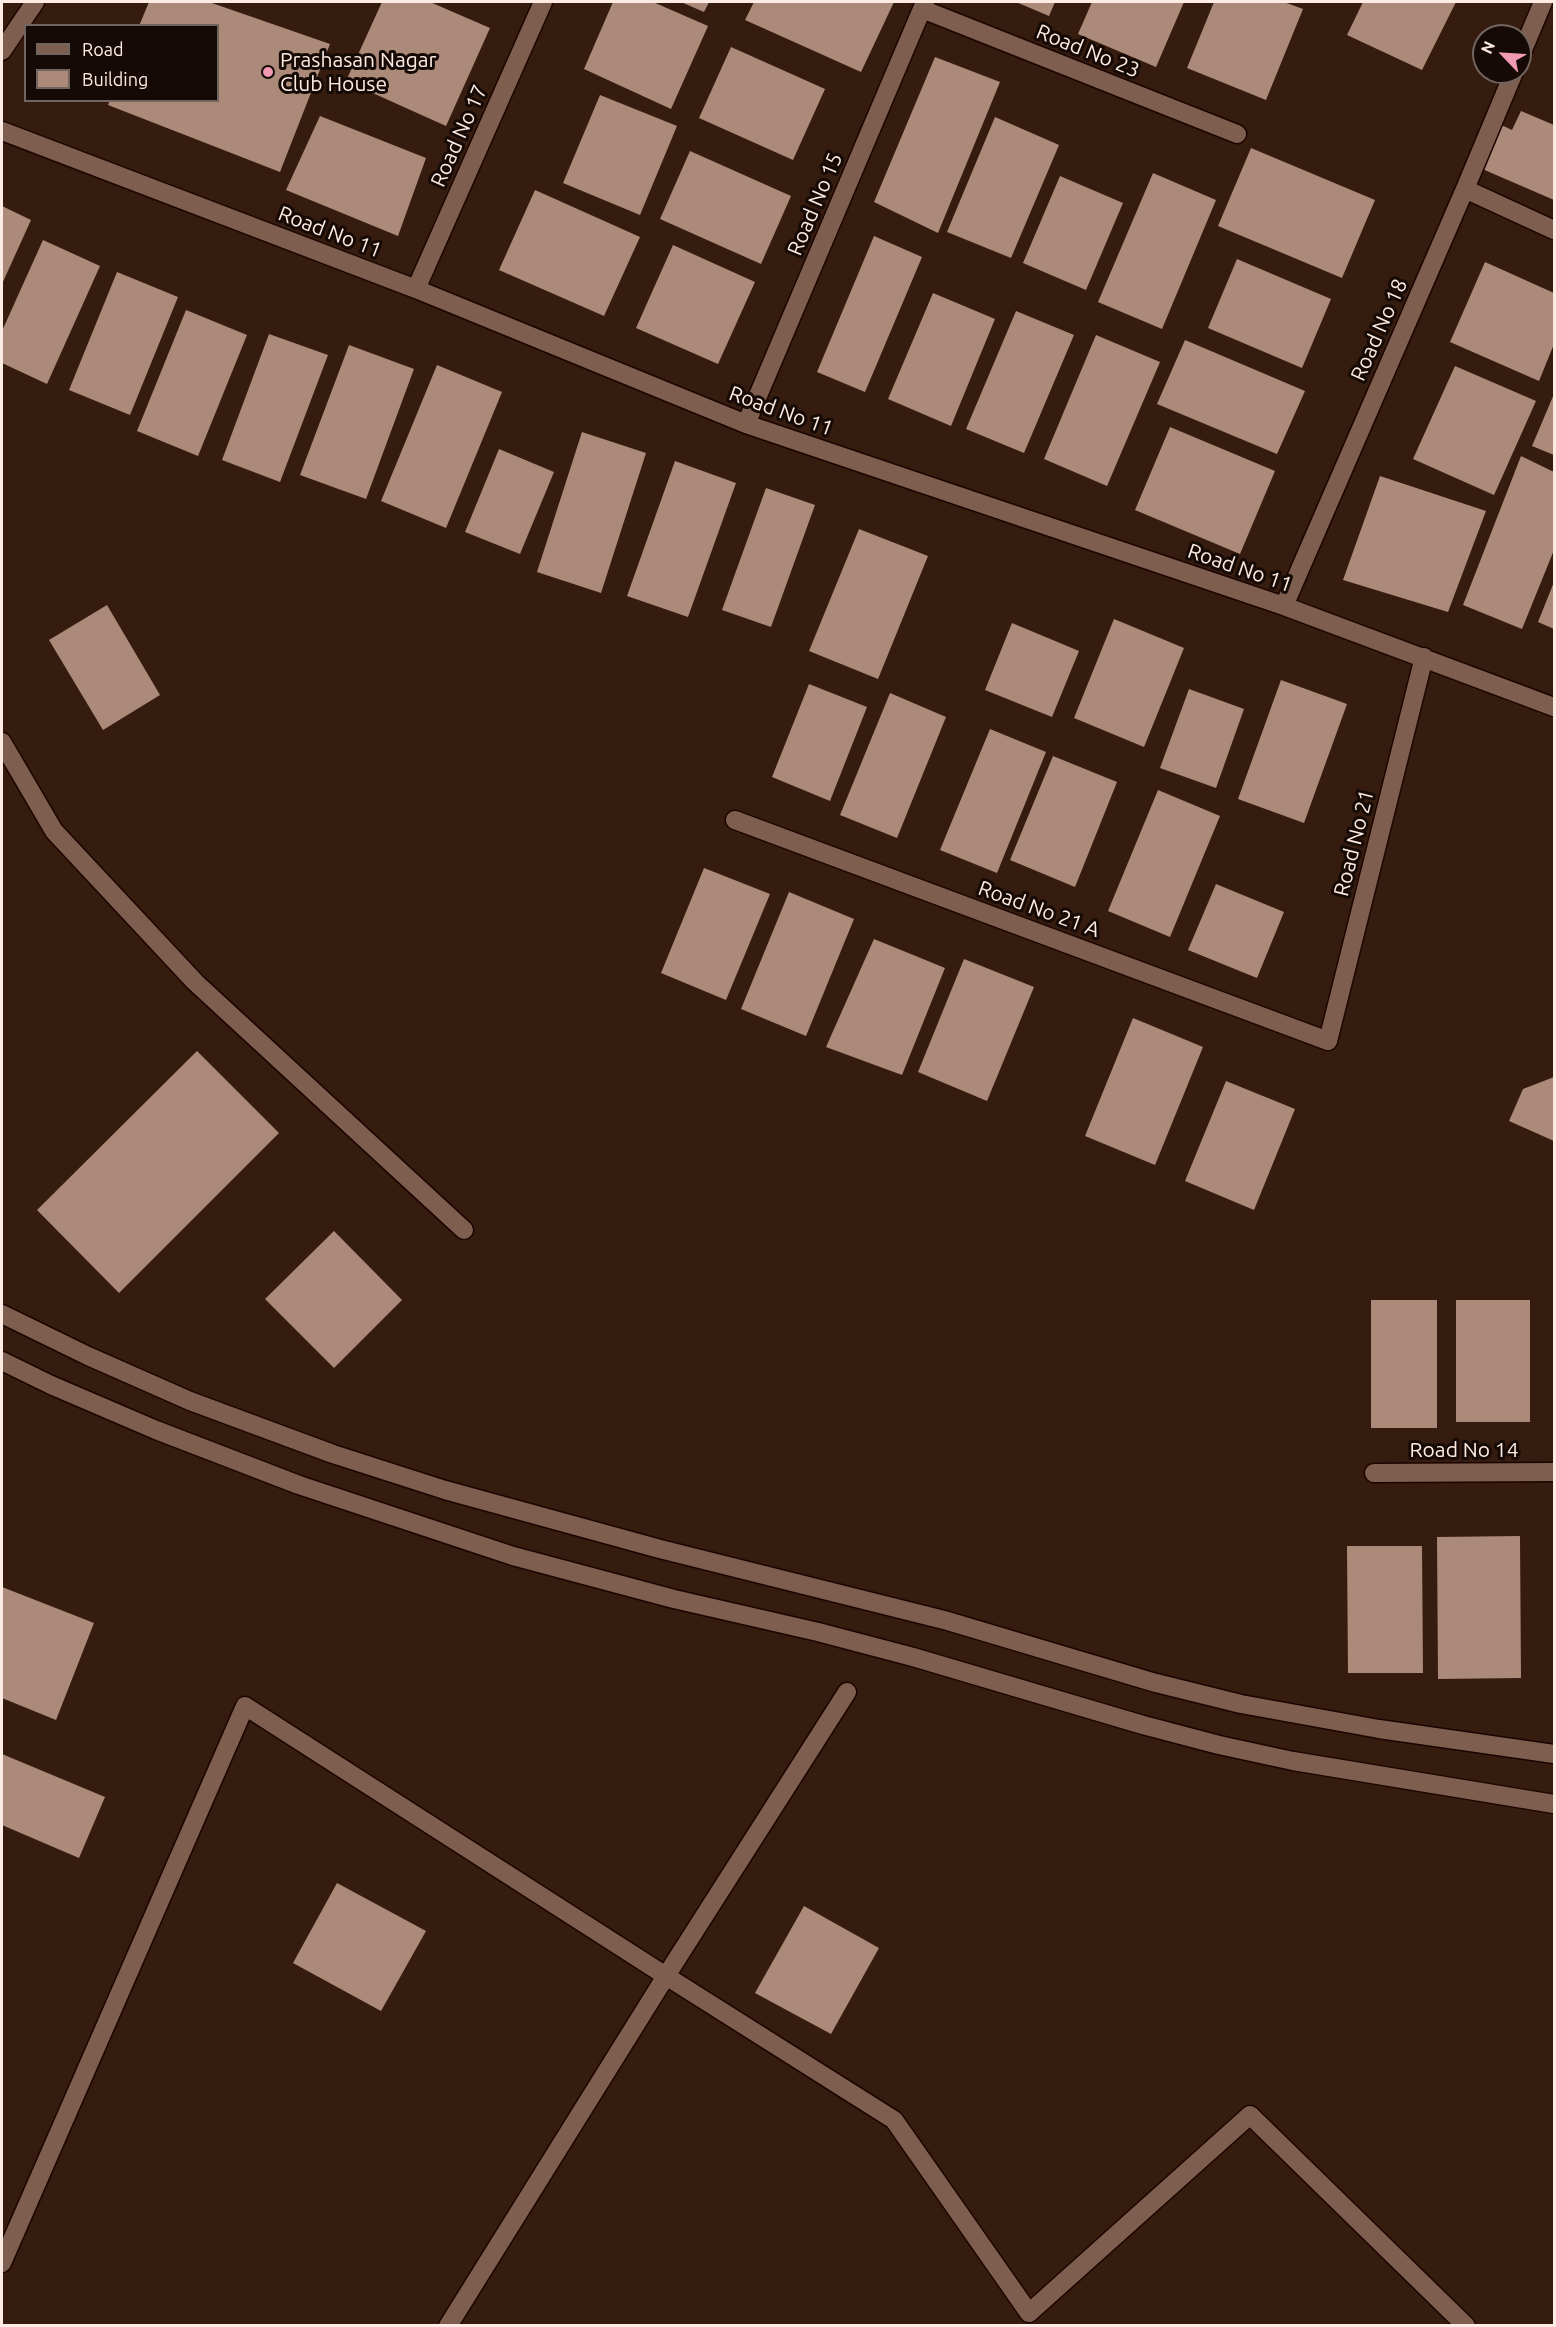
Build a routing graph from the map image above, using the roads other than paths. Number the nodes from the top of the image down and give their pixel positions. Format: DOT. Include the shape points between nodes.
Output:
graph roads {
  1 [pos="35,2"];
  2 [pos="543,2"];
  3 [pos="1543,2"];
  4 [pos="923,5"];
  5 [pos="1532,28"];
  6 [pos="2,51"];
  7 [pos="1509,84"];
  8 [pos="2,131"];
  9 [pos="1237,134"];
  10 [pos="1466,189"];
  11 [pos="1554,230"];
  12 [pos="416,289"];
  13 [pos="746,423"];
  14 [pos="1284,606"];
  15 [pos="1424,657"];
  16 [pos="1554,707"];
  17 [pos="2,742"];
  18 [pos="735,820"];
  19 [pos="1328,1041"];
  20 [pos="464,1230"];
  21 [pos="2,1314"];
  22 [pos="2,1361"];
  23 [pos="1374,1473"];
  24 [pos="1554,1473"];
  25 [pos="847,1692"];
  26 [pos="1554,1754"];
  27 [pos="1554,1804"];
  28 [pos="666,1976"];
  29 [pos="2,2264"];
  30 [pos="1023,2319"];
  31 [pos="448,2325"];
  32 [pos="1466,2325"];
  1 -- 6 [label="street"];
  2 -- 12 [label="street, Road No 17"];
  3 -- 5 [label="street"];
  4 -- 9 [label="street, Road No 23"];
  4 -- 13 [label="street, Road No 15"];
  7 -- 10 [label="street, Road No 18"];
  8 -- 12 [label="street, Road No 11"];
  10 -- 11 [label="street"];
  10 -- 14 [label="street, Road No 18"];
  12 -- 13 [label="street, Road No 11"];
  13 -- 14 [label="street, Road No 11"];
  14 -- 15 [label="street, Road No 11"];
  15 -- 16 [label="street, Road No 11"];
  15 -- 19 [label="street, Road No 21"];
  17 -- 20 [label="street" via="54,831 195,982"];
  18 -- 19 [label="street, Road No 21 A"];
  21 -- 26 [label="street" via="190,1401 445,1490 948,1621 1145,1680 1241,1704 1379,1730"];
  22 -- 27 [label="street" via="156,1431 299,1485 513,1556 914,1657 1220,1745 1293,1761"];
  23 -- 24 [label="street, Road No 14"];
  25 -- 28 [label="street"];
  28 -- 29 [label="street" via="245,1706"];
  28 -- 30 [label="street" via="894,2120"];
  28 -- 31 [label="street"];
  30 -- 32 [label="street" via="1250,2115"];
}
